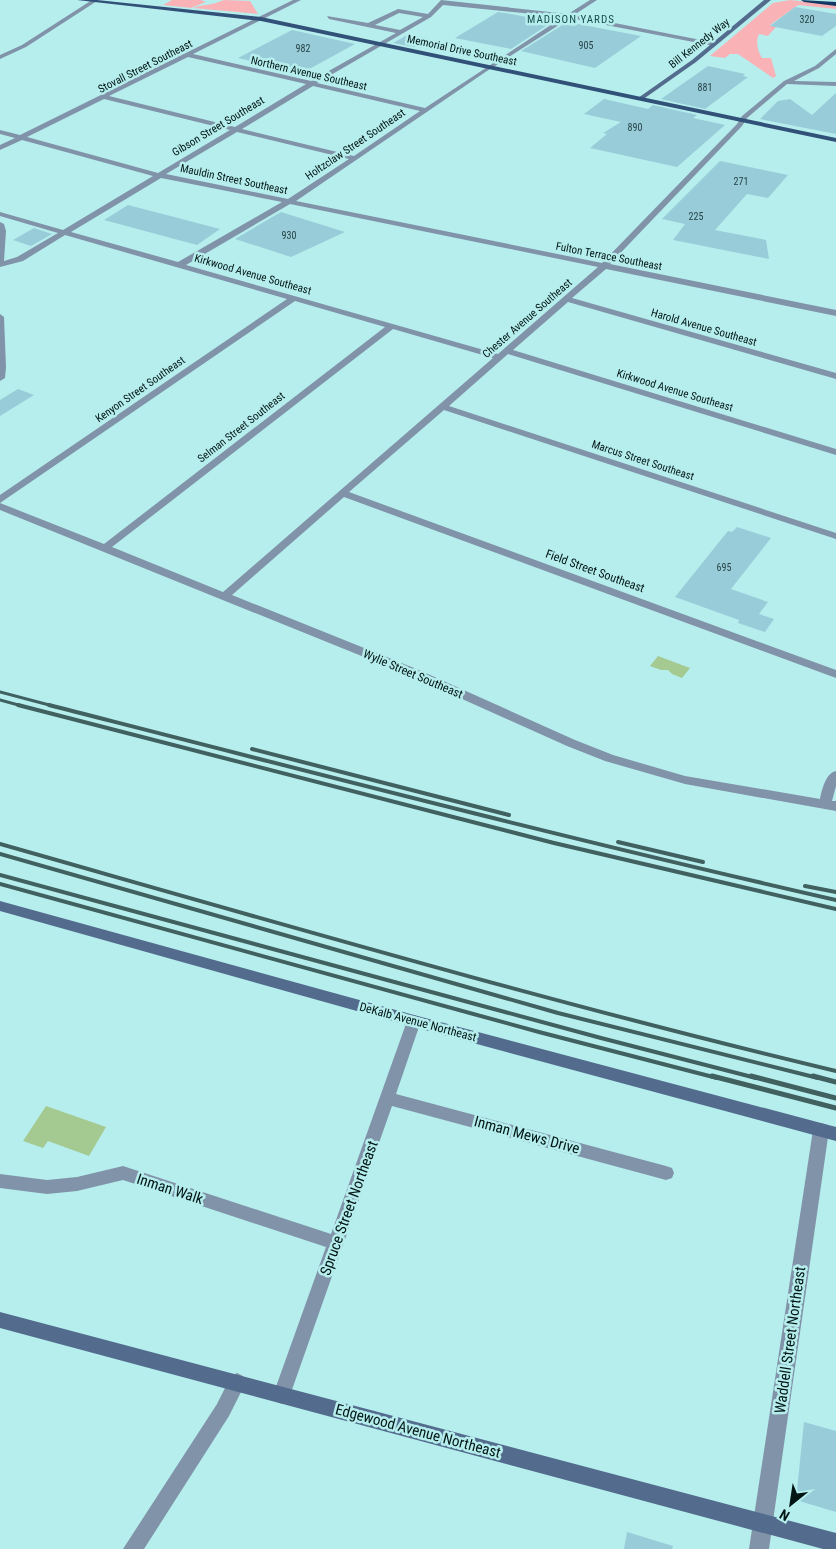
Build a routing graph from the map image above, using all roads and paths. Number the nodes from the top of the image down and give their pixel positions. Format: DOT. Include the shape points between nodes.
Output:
graph roads {
  1 [pos="80,0"];
  2 [pos="298,0"];
  3 [pos="594,0"];
  4 [pos="768,0"];
  5 [pos="804,0"];
  6 [pos="94,1"];
  7 [pos="442,2"];
  8 [pos="836,4"];
  9 [pos="429,16"];
  10 [pos="569,16"];
  11 [pos="329,18"];
  12 [pos="261,19"];
  13 [pos="368,26"];
  14 [pos="400,32"];
  15 [pos="380,44"];
  16 [pos="714,44"];
  17 [pos="836,51"];
  18 [pos="188,55"];
  19 [pos="0,57"];
  20 [pos="489,67"];
  21 [pos="786,82"];
  22 [pos="311,84"];
  23 [pos="836,84"];
  24 [pos="104,97"];
  25 [pos="640,99"];
  26 [pos="425,110"];
  27 [pos="742,121"];
  28 [pos="235,129"];
  29 [pos="0,132"];
  30 [pos="22,138"];
  31 [pos="836,140"];
  32 [pos="0,148"];
  33 [pos="354,158"];
  34 [pos="159,176"];
  35 [pos="288,202"];
  36 [pos="0,214"];
  37 [pos="378,220"];
  38 [pos="0,224"];
  39 [pos="65,232"];
  40 [pos="0,263"];
  41 [pos="179,265"];
  42 [pos="604,266"];
  43 [pos="294,298"];
  44 [pos="567,299"];
  45 [pos="836,313"];
  46 [pos="0,317"];
  47 [pos="392,326"];
  48 [pos="508,350"];
  49 [pos="500,358"];
  50 [pos="836,376"];
  51 [pos="0,378"];
  52 [pos="443,407"];
  53 [pos="836,452"];
  54 [pos="344,494"];
  55 [pos="0,500"];
  56 [pos="0,506"];
  57 [pos="836,536"];
  58 [pos="105,548"];
  59 [pos="224,596"];
  60 [pos="836,674"];
  61 [pos="836,775"];
  62 [pos="830,805"];
  63 [pos="0,906"];
  64 [pos="414,1021"];
  65 [pos="387,1098"];
  66 [pos="829,1132"];
  67 [pos="666,1173"];
  68 [pos="0,1181"];
  69 [pos="336,1243"];
  70 [pos="0,1320"];
  71 [pos="237,1382"];
  72 [pos="282,1394"];
  73 [pos="764,1524"];
  74 [pos="836,1543"];
  75 [pos="133,1549"];
  76 [pos="759,1549"];
  1 -- 6 [label="main road, Memorial Drive Southeast"];
  2 -- 12 [label="street, Stovall Street Southeast"];
  3 -- 10 [label="street, Holtzclaw Street Southeast"];
  4 -- 16 [label="main road, Bill Kennedy Way"];
  5 -- 8 [label="highway"];
  6 -- 12 [label="main road, Memorial Drive Southeast"];
  6 -- 19 [label="street"];
  7 -- 9 [label="street, Gibson Street Southeast"];
  7 -- 10 [label="street"];
  9 -- 13 [label="street" via="398,11"];
  9 -- 14 [label="street, Gibson Street Southeast"];
  10 -- 16 [label="street"];
  10 -- 20 [label="street, Holtzclaw Street Southeast"];
  11 -- 13 [label="street"];
  12 -- 15 [label="main road, Memorial Drive Southeast"];
  12 -- 18 [label="street, Stovall Street Southeast"];
  13 -- 14 [label="street"];
  14 -- 15 [label="street, Gibson Street Southeast"];
  15 -- 20 [label="main road, Memorial Drive Southeast"];
  15 -- 22 [label="street, Gibson Street Southeast"];
  16 -- 25 [label="main road, Bill Kennedy Way"];
  17 -- 21 [label="street, Chester Avenue Southeast" via="817,67"];
  18 -- 22 [label="street, Northern Avenue Southeast"];
  18 -- 24 [label="street, Stovall Street Southeast"];
  20 -- 25 [label="main road, Memorial Drive Southeast"];
  20 -- 26 [label="street, Holtzclaw Street Southeast"];
  21 -- 23 [label="street"];
  21 -- 27 [label="street, Chester Avenue Southeast"];
  22 -- 26 [label="street, Northern Avenue Southeast"];
  22 -- 28 [label="street, Gibson Street Southeast"];
  24 -- 28 [label="street"];
  24 -- 30 [label="street, Stovall Street Southeast"];
  25 -- 27 [label="main road, Memorial Drive Southeast"];
  26 -- 33 [label="street, Holtzclaw Street Southeast"];
  27 -- 31 [label="main road, Memorial Drive Southeast"];
  27 -- 42 [label="street, Chester Avenue Southeast"];
  28 -- 33 [label="street"];
  28 -- 34 [label="street, Gibson Street Southeast"];
  29 -- 30 [label="street, Mauldin Street Southeast"];
  30 -- 32 [label="street, Stovall Street Southeast"];
  30 -- 34 [label="street, Mauldin Street Southeast"];
  33 -- 35 [label="street, Holtzclaw Street Southeast"];
  34 -- 35 [label="street, Mauldin Street Southeast"];
  34 -- 39 [label="street, Gibson Street Southeast"];
  35 -- 37 [label="street, Mauldin Street Southeast"];
  35 -- 41 [label="street, Holtzclaw Street Southeast"];
  36 -- 39 [label="street, Kirkwood Avenue Southeast"];
  37 -- 42 [label="street, Fulton Terrace Southeast"];
  38 -- 40 [label="street"];
  39 -- 40 [label="street, Gibson Street Southeast" via="20,259"];
  39 -- 41 [label="street, Kirkwood Avenue Southeast"];
  41 -- 43 [label="street, Kirkwood Avenue Southeast"];
  42 -- 44 [label="street, Chester Avenue Southeast"];
  42 -- 45 [label="street, Fulton Terrace Southeast"];
  43 -- 47 [label="street, Kirkwood Avenue Southeast"];
  43 -- 55 [label="street, Kenyon Street Southeast"];
  44 -- 48 [label="street, Chester Avenue Southeast"];
  44 -- 50 [label="street, Harold Avenue Southeast"];
  46 -- 51 [label="street"];
  47 -- 49 [label="street, Kirkwood Avenue Southeast"];
  47 -- 58 [label="street, Selman Street Southeast"];
  48 -- 49 [label="street, Chester Avenue Southeast"];
  48 -- 53 [label="street, Kirkwood Avenue Southeast"];
  49 -- 52 [label="street, Chester Avenue Southeast"];
  52 -- 54 [label="street, Chester Avenue Southeast"];
  52 -- 57 [label="street, Marcus Street Southeast"];
  54 -- 59 [label="street, Chester Avenue Southeast"];
  54 -- 60 [label="street, Field Street Southeast"];
  56 -- 58 [label="street, Wylie Street Southeast"];
  58 -- 59 [label="street, Wylie Street Southeast"];
  59 -- 62 [label="street, Wylie Street Southeast" via="415,673 609,758 685,780"];
  61 -- 62 [label="street" via="828,789"];
  63 -- 64 [label="main road, DeKalb Avenue Northeast"];
  64 -- 65 [label="street, Spruce Street Northeast"];
  64 -- 66 [label="main road, DeKalb Avenue Northeast"];
  65 -- 67 [label="street, Inman Mews Drive"];
  65 -- 69 [label="street, Spruce Street Northeast"];
  66 -- 73 [label="street, Waddell Street Northeast"];
  68 -- 69 [label="street, Inman Walk" via="47,1187 123,1173"];
  69 -- 72 [label="street, Spruce Street Northeast"];
  70 -- 71 [label="main road, Edgewood Avenue Northeast"];
  71 -- 72 [label="main road, Edgewood Avenue Northeast"];
  71 -- 75 [label="street" via="223,1410"];
  72 -- 73 [label="main road, Edgewood Avenue Northeast"];
  73 -- 74 [label="main road, Edgewood Avenue Northeast"];
  73 -- 76 [label="street, Waddell Street Northeast"];
}
